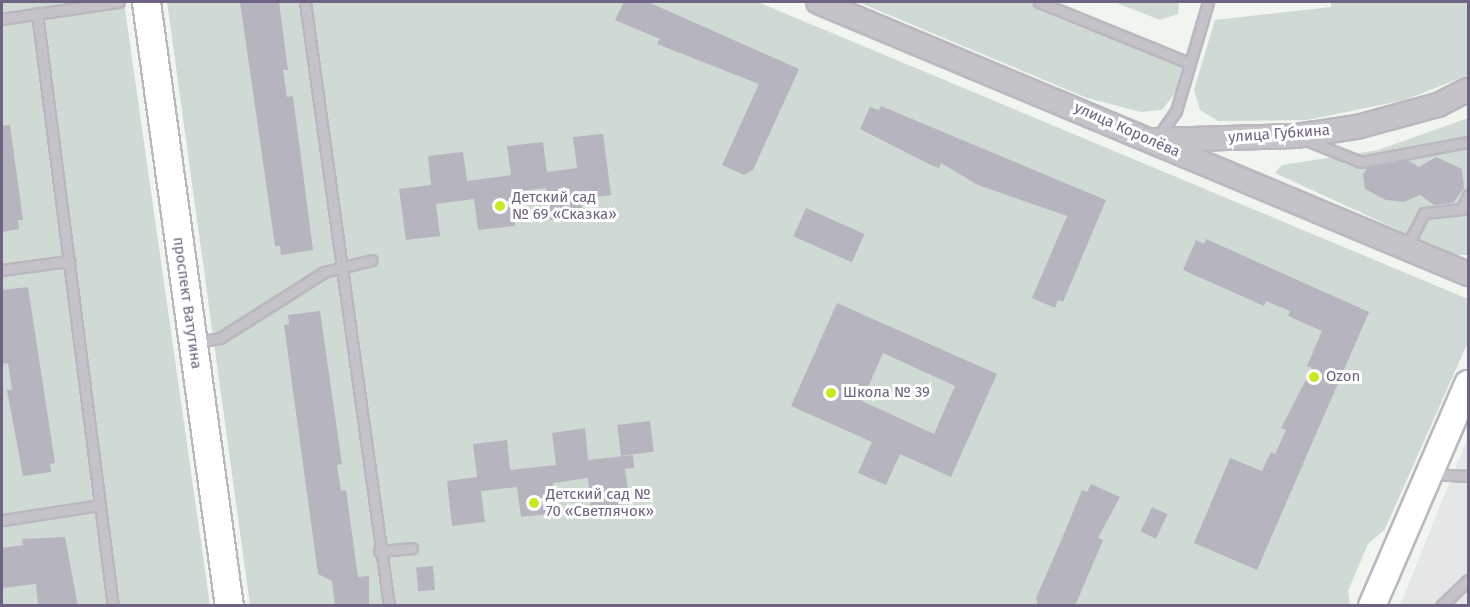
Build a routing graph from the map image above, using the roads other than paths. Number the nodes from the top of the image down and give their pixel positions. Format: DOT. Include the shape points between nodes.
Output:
graph roads {
  1 [pos="119,2"];
  2 [pos="146,2"];
  3 [pos="305,2"];
  4 [pos="818,2"];
  5 [pos="1039,2"];
  6 [pos="1208,2"];
  7 [pos="52,6"];
  8 [pos="37,13"];
  9 [pos="2,19"];
  10 [pos="1187,62"];
  11 [pos="1468,90"];
  12 [pos="1296,136"];
  13 [pos="1155,140"];
  14 [pos="1468,142"];
  15 [pos="1468,195"];
  16 [pos="1406,248"];
  17 [pos="69,261"];
  18 [pos="372,261"];
  19 [pos="341,264"];
  20 [pos="2,270"];
  21 [pos="1468,274"];
  22 [pos="193,342"];
  23 [pos="1468,384"];
  24 [pos="1429,474"];
  25 [pos="1468,476"];
  26 [pos="100,505"];
  27 [pos="2,520"];
  28 [pos="412,548"];
  29 [pos="379,552"];
  30 [pos="1468,580"];
  31 [pos="113,606"];
  32 [pos="229,606"];
  33 [pos="389,606"];
  34 [pos="1372,606"];
  35 [pos="1441,606"];
  1 -- 7 [label="lane"];
  2 -- 22 [label="main road, проспект Ватутина"];
  3 -- 19 [label="lane"];
  4 -- 13 [label="street, улица Королёва"];
  5 -- 10 [label="lane"];
  6 -- 10 [label="lane"];
  7 -- 8 [label="lane"];
  8 -- 9 [label="lane"];
  8 -- 17 [label="lane"];
  10 -- 13 [label="lane" via="1176,111"];
  11 -- 12 [label="street, улица Губкина" via="1438,105 1367,124"];
  12 -- 13 [label="street, улица Губкина"];
  12 -- 14 [label="lane" via="1361,162"];
  13 -- 16 [label="street, улица Королёва" via="1208,169"];
  15 -- 16 [label="lane" via="1462,209 1424,213"];
  16 -- 21 [label="street, улица Королёва"];
  17 -- 20 [label="lane"];
  17 -- 26 [label="lane"];
  18 -- 19 [label="lane"];
  19 -- 22 [label="lane" via="220,338"];
  19 -- 29 [label="lane"];
  22 -- 32 [label="main road, проспект Ватутина"];
  23 -- 24 [label="main road"];
  24 -- 25 [label="lane"];
  24 -- 34 [label="main road"];
  26 -- 27 [label="lane"];
  26 -- 31 [label="lane"];
  28 -- 29 [label="lane"];
  29 -- 33 [label="lane"];
  30 -- 35 [label="lane"];
}
